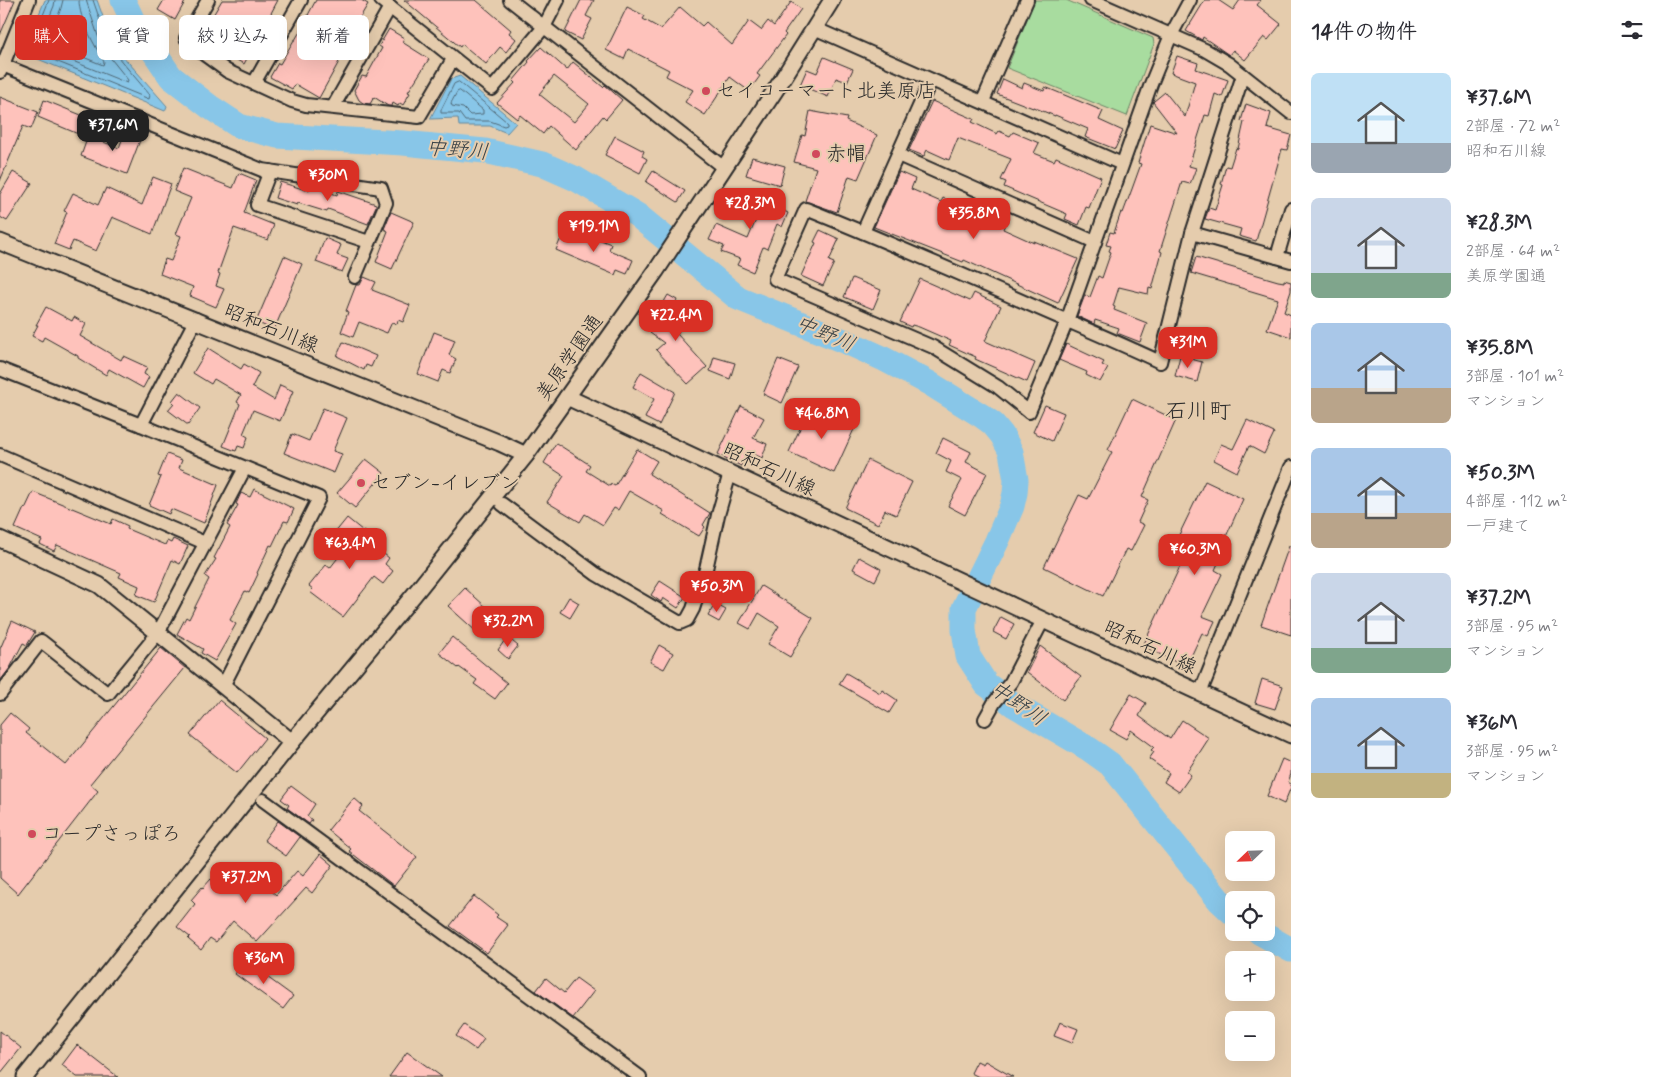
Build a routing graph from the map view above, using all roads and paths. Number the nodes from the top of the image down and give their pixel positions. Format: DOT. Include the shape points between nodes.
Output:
graph roads {
  1 [pos="29,0"];
  2 [pos="208,0"];
  3 [pos="301,0"];
  4 [pos="510,0"];
  5 [pos="558,0"];
  6 [pos="832,0"];
  7 [pos="1027,0"];
  8 [pos="1091,0"];
  9 [pos="1190,0"];
  10 [pos="385,4"];
  11 [pos="544,27"];
  12 [pos="814,28"];
  13 [pos="1171,35"];
  14 [pos="452,59"];
  15 [pos="1,67"];
  16 [pos="1242,75"];
  17 [pos="931,80"];
  18 [pos="254,83"];
  19 [pos="983,101"];
  20 [pos="333,107"];
  21 [pos="1291,113"];
  22 [pos="898,155"];
  23 [pos="1122,164"];
  24 [pos="724,168"];
  25 [pos="270,172"];
  26 [pos="1291,209"];
  27 [pos="864,232"];
  28 [pos="1192,233"];
  29 [pos="0,242"];
  30 [pos="369,242"];
  31 [pos="1095,242"];
  32 [pos="1276,257"];
  33 [pos="1291,261"];
  34 [pos="355,277"];
  35 [pos="196,319"];
  36 [pos="1068,321"];
  37 [pos="0,369"];
  38 [pos="567,397"];
  39 [pos="141,425"];
  40 [pos="0,455"];
  41 [pos="526,455"];
  42 [pos="1291,467"];
  43 [pos="245,468"];
  44 [pos="730,473"];
  45 [pos="502,504"];
  46 [pos="0,538"];
  47 [pos="205,543"];
  48 [pos="1043,620"];
  49 [pos="158,633"];
  50 [pos="223,686"];
  51 [pos="1203,686"];
  52 [pos="0,694"];
  53 [pos="984,719"];
  54 [pos="1291,735"];
  55 [pos="292,742"];
  56 [pos="262,800"];
  57 [pos="25,1077"];
  58 [pos="640,1077"];
  1 -- 15 [label="street"];
  2 -- 18 [label="street" via="186,38 227,70"];
  3 -- 18 [label="street"];
  4 -- 11 [label="street"];
  5 -- 11 [label="street"];
  6 -- 12 [label="street"];
  7 -- 19 [label="street"];
  8 -- 13 [label="street"];
  9 -- 13 [label="street"];
  10 -- 14 [label="street"];
  10 -- 20 [label="street"];
  11 -- 14 [label="street" via="492,89"];
  11 -- 24 [label="street"];
  12 -- 17 [label="street"];
  12 -- 24 [label="street"];
  13 -- 16 [label="street" via="1205,50"];
  13 -- 23 [label="street"];
  14 -- 20 [label="street" via="419,117"];
  15 -- 25 [label="street"];
  16 -- 21 [label="street"];
  16 -- 28 [label="street"];
  17 -- 19 [label="street"];
  17 -- 22 [label="street"];
  18 -- 20 [label="street" via="292,101"];
  19 -- 23 [label="street"];
  22 -- 27 [label="street"];
  22 -- 31 [label="street"];
  23 -- 31 [label="street"];
  24 -- 38 [label="street, 美原学園通"];
  25 -- 30 [label="street" via="257,205"];
  25 -- 30 [label="street" via="381,188 386,203"];
  26 -- 32 [label="street"];
  27 -- 36 [label="street"];
  27 -- 36 [label="street" via="806,209 775,279 933,347 998,387 1029,412"];
  28 -- 32 [label="street"];
  28 -- 36 [label="street" via="1160,362"];
  29 -- 35 [label="street, 昭和石川線"];
  30 -- 34 [label="street"];
  31 -- 36 [label="street"];
  32 -- 33 [label="street"];
  35 -- 39 [label="street"];
  35 -- 41 [label="street, 昭和石川線"];
  37 -- 39 [label="street"];
  38 -- 41 [label="street, 美原学園通"];
  38 -- 44 [label="street, 昭和石川線"];
  39 -- 43 [label="street"];
  40 -- 47 [label="street"];
  41 -- 55 [label="street, 美原学園通"];
  42 -- 51 [label="street"];
  43 -- 47 [label="street"];
  43 -- 50 [label="street" via="319,498"];
  44 -- 45 [label="street" via="693,609 687,620 680,623 596,574"];
  44 -- 48 [label="street, 昭和石川線"];
  46 -- 49 [label="street" via="99,585"];
  47 -- 49 [label="street"];
  48 -- 53 [label="street" via="1011,682"];
  48 -- 54 [label="street, 昭和石川線"];
  49 -- 50 [label="street"];
  49 -- 52 [label="street" via="108,694 41,641"];
  50 -- 55 [label="street"];
  55 -- 57 [label="street, 美原学園通"];
  56 -- 58 [label="street"];
}
